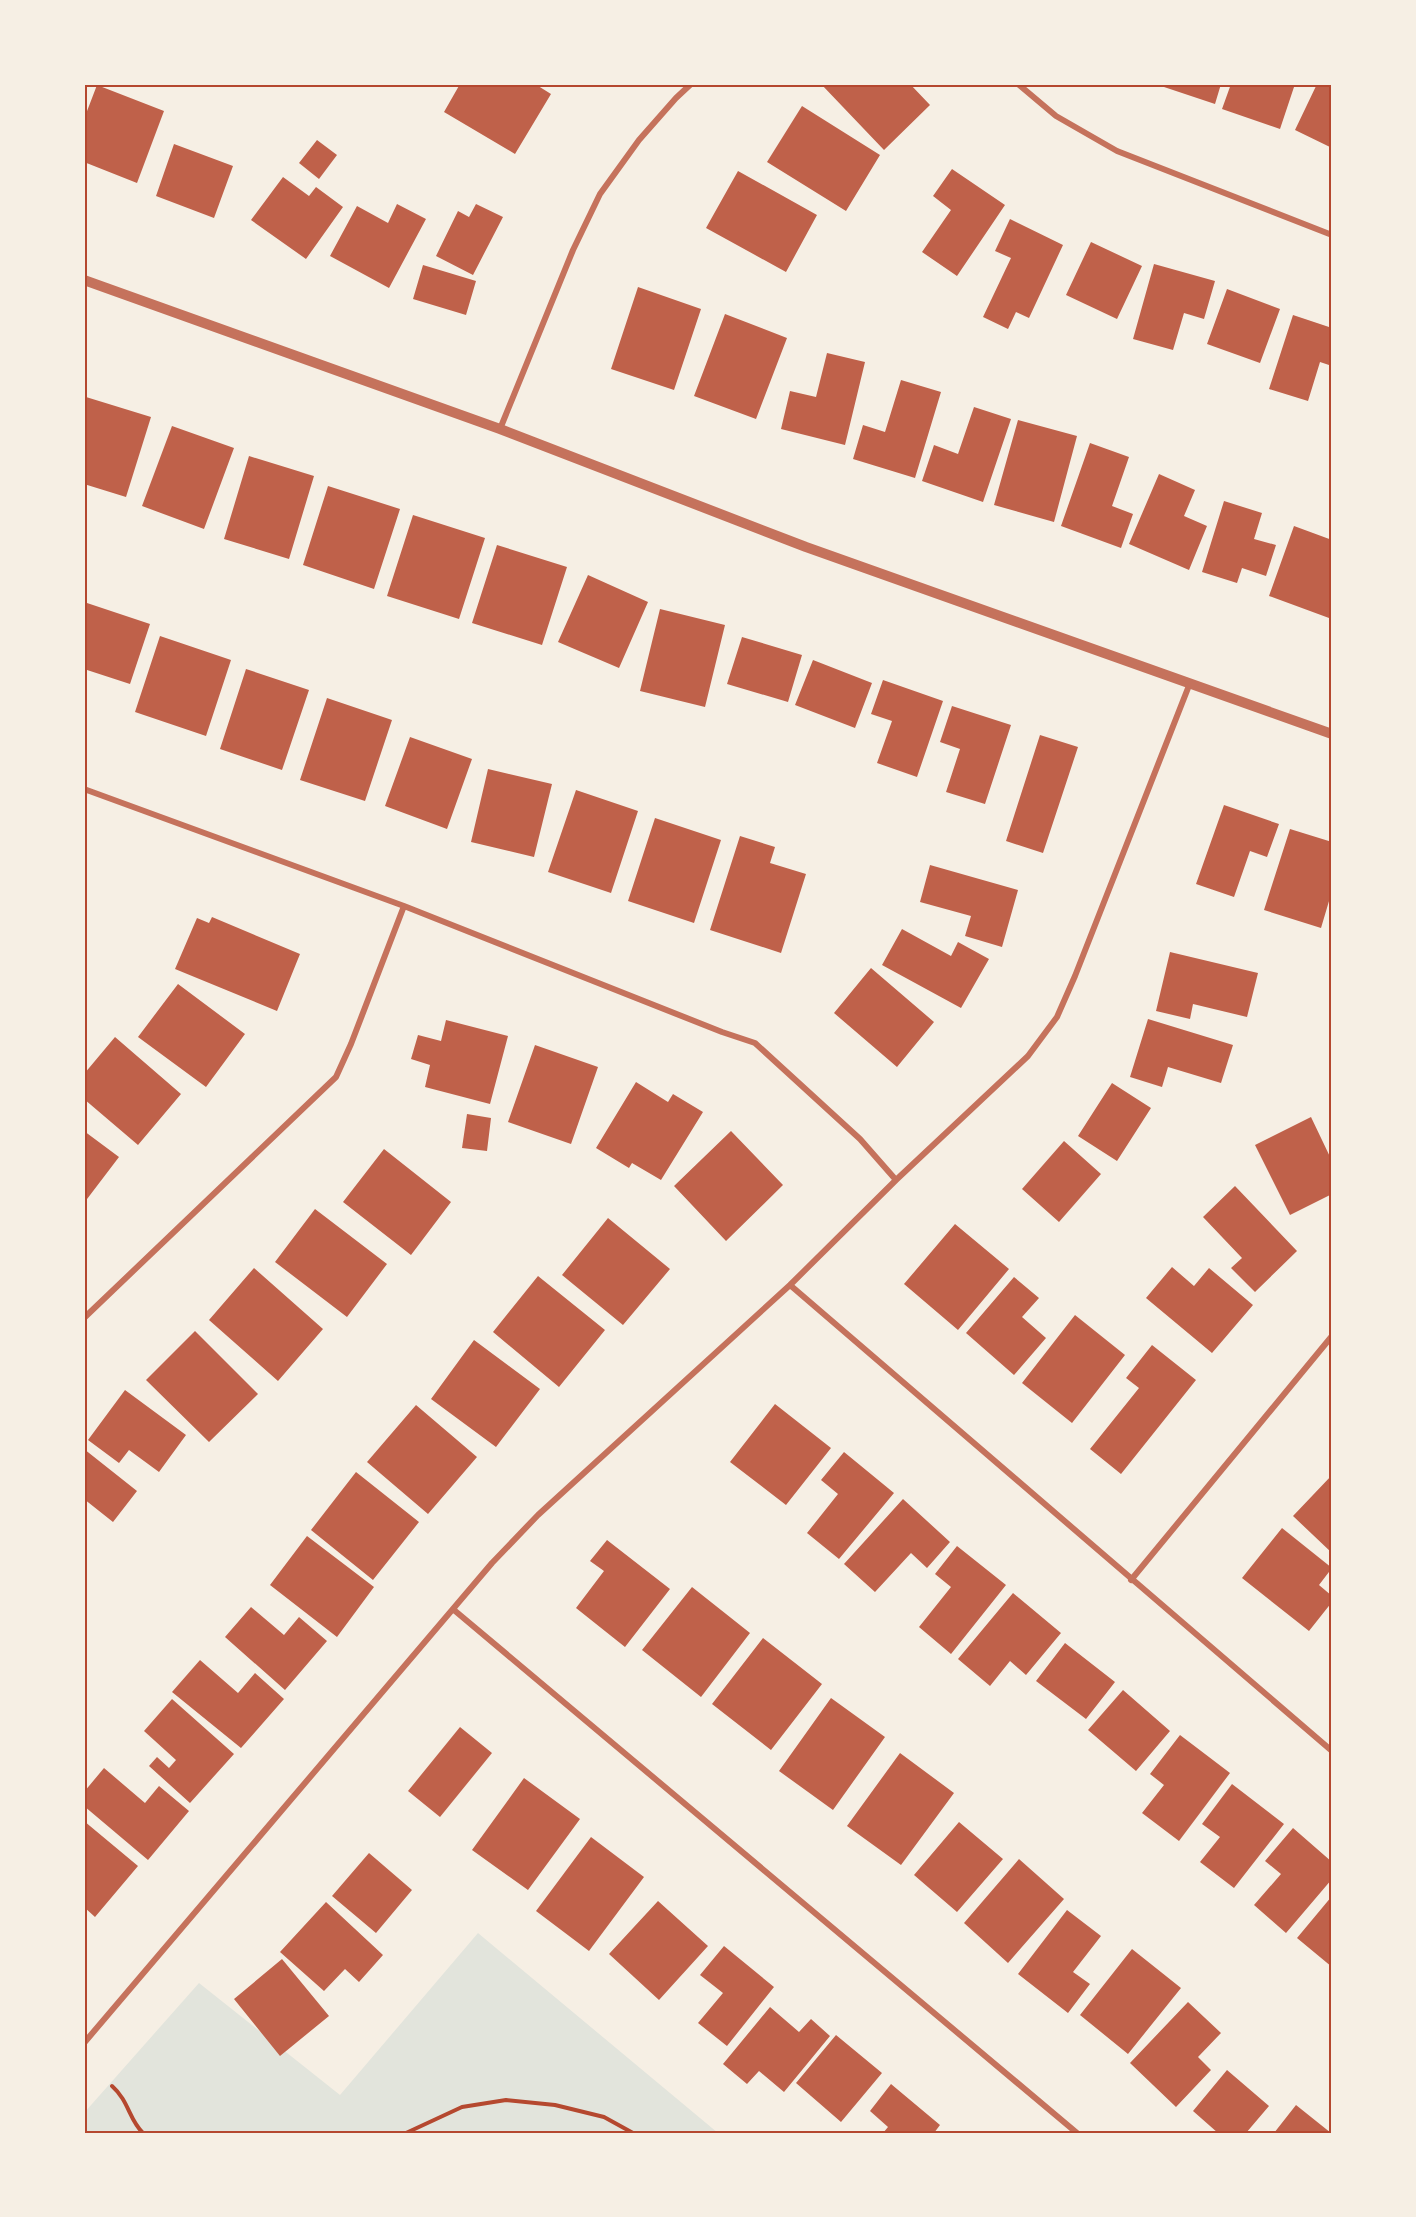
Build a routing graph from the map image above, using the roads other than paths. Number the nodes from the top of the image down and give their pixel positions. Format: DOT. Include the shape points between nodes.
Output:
graph roads {
  1 [pos="691,84"];
  2 [pos="1018,84"];
  3 [pos="1332,235"];
  4 [pos="84,280"];
  5 [pos="500,429"];
  6 [pos="1190,683"];
  7 [pos="1332,734"];
  8 [pos="84,789"];
  9 [pos="404,906"];
  10 [pos="896,1180"];
  11 [pos="790,1285"];
  12 [pos="84,1318"];
  13 [pos="1332,1336"];
  14 [pos="1131,1580"];
  15 [pos="454,1610"];
  16 [pos="1332,1751"];
  17 [pos="84,2043"];
  18 [pos="1077,2133"];
  1 -- 5 [label="street" via="639,140 600,194"];
  2 -- 3 [label="street" via="1056,116 1117,151"];
  4 -- 5 [label="street"];
  5 -- 6 [label="street" via="817,550"];
  6 -- 7 [label="street"];
  6 -- 10 [label="street" via="1057,1017 1028,1056"];
  8 -- 9 [label="street"];
  9 -- 10 [label="street" via="755,1043 860,1139"];
  9 -- 12 [label="street" via="336,1077"];
  10 -- 11 [label="street"];
  11 -- 14 [label="street"];
  11 -- 15 [label="street" via="538,1515"];
  13 -- 14 [label="street"];
  14 -- 16 [label="street"];
  15 -- 17 [label="street"];
  15 -- 18 [label="street"];
}
